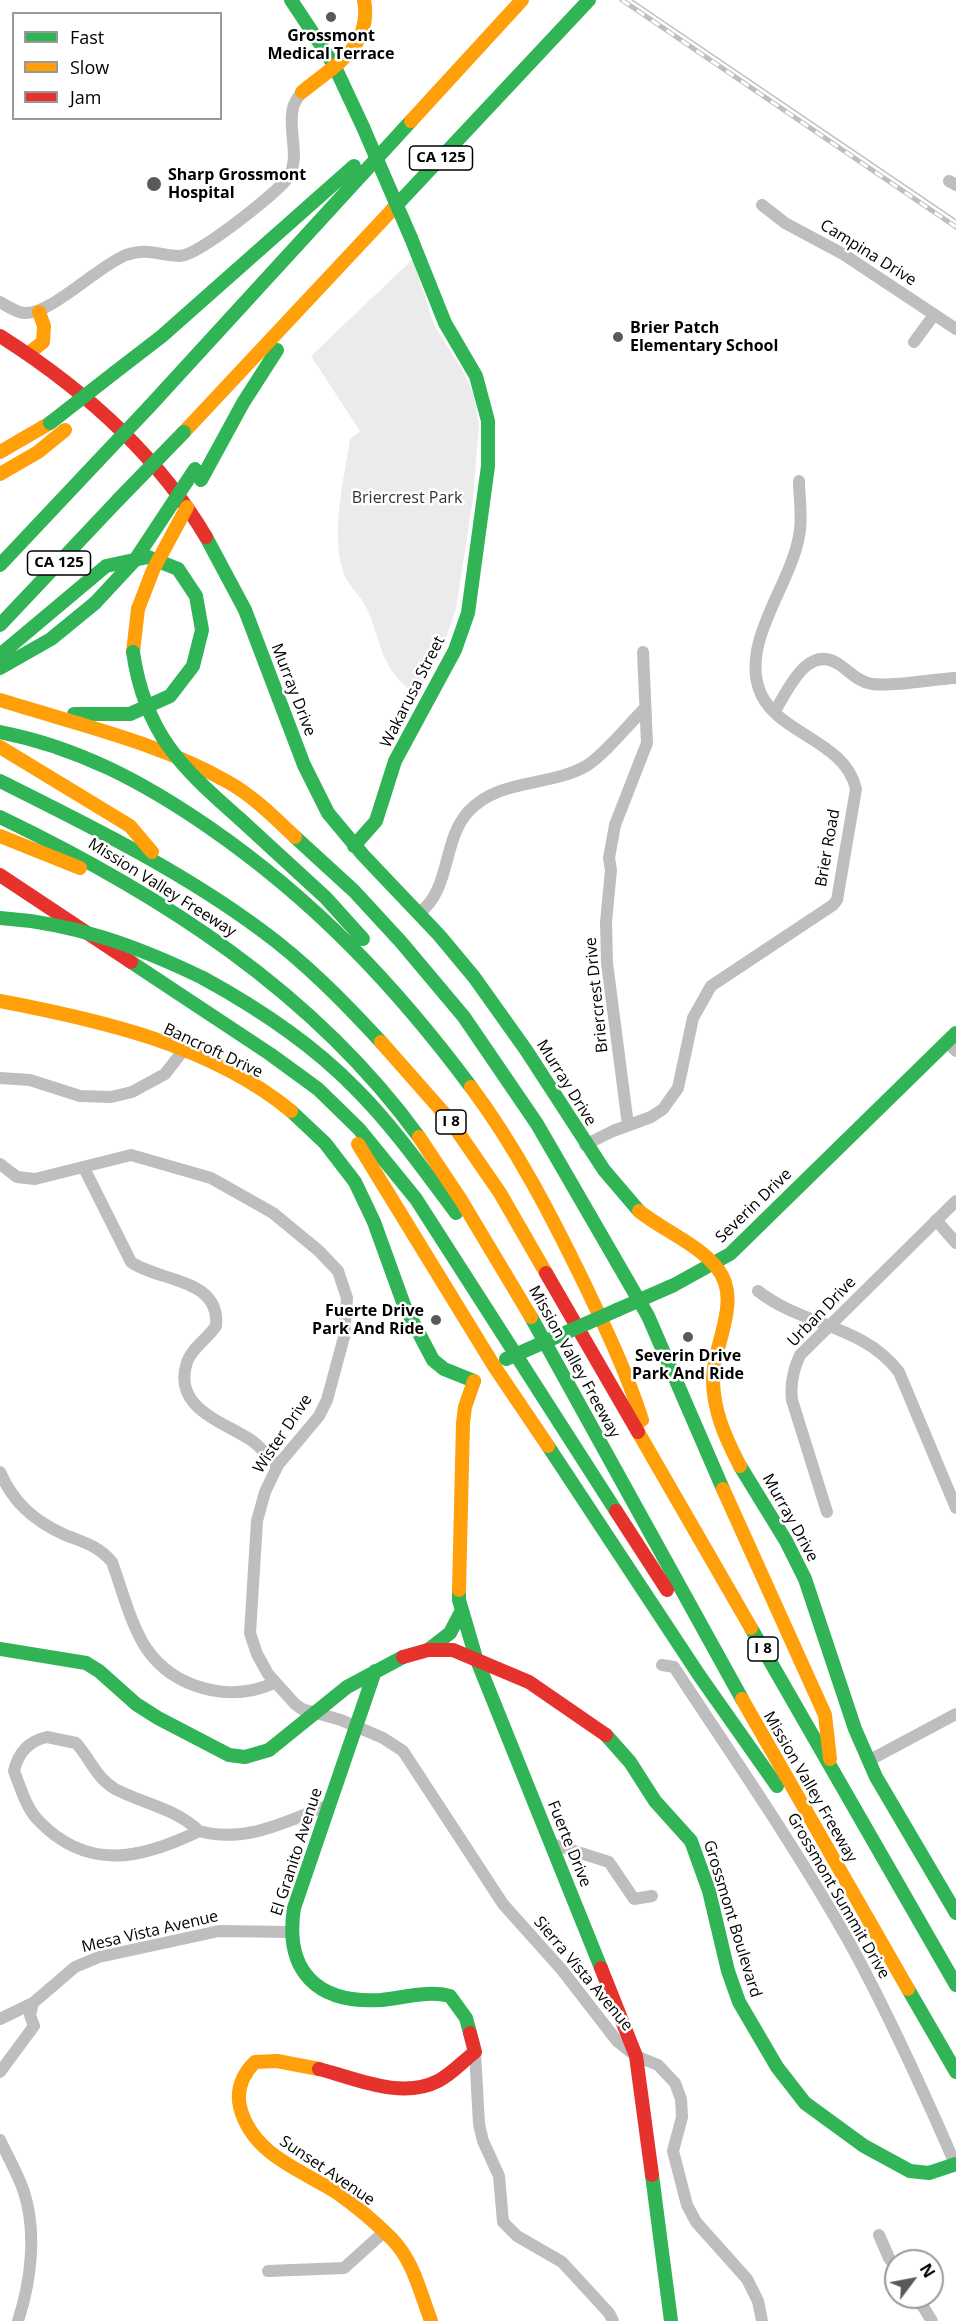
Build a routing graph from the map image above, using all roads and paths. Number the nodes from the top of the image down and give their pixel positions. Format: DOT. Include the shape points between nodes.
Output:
graph roads {
  1 [pos="291,0"];
  2 [pos="364,0"];
  3 [pos="522,0"];
  4 [pos="590,0"];
  5 [pos="334,65"];
  6 [pos="302,92"];
  7 [pos="423,107"];
  8 [pos="762,205"];
  9 [pos="341,266"];
  10 [pos="0,302"];
  11 [pos="39,312"];
  12 [pos="934,315"];
  13 [pos="956,329"];
  14 [pos="0,336"];
  15 [pos="914,342"];
  16 [pos="29,353"];
  17 [pos="117,376"];
  18 [pos="0,452"];
  19 [pos="0,474"];
  20 [pos="198,474"];
  21 [pos="799,481"];
  22 [pos="0,565"];
  23 [pos="0,625"];
  24 [pos="643,652"];
  25 [pos="0,655"];
  26 [pos="0,668"];
  27 [pos="956,678"];
  28 [pos="3,701"];
  29 [pos="645,708"];
  30 [pos="775,711"];
  31 [pos="0,732"];
  32 [pos="0,747"];
  33 [pos="0,781"];
  34 [pos="0,817"];
  35 [pos="0,836"];
  36 [pos="354,846"];
  37 [pos="162,864"];
  38 [pos="0,875"];
  39 [pos="0,883"];
  40 [pos="140,891"];
  41 [pos="419,913"];
  42 [pos="58,915"];
  43 [pos="0,918"];
  44 [pos="0,1001"];
  45 [pos="244,1038"];
  46 [pos="437,1038"];
  47 [pos="953,1042"];
  48 [pos="182,1052"];
  49 [pos="0,1078"];
  50 [pos="628,1125"];
  51 [pos="585,1145"];
  52 [pos="0,1164"];
  53 [pos="84,1168"];
  54 [pos="956,1200"];
  55 [pos="936,1220"];
  56 [pos="956,1243"];
  57 [pos="714,1264"];
  58 [pos="510,1282"];
  59 [pos="758,1291"];
  60 [pos="640,1300"];
  61 [pos="831,1324"];
  62 [pos="500,1362"];
  63 [pos="474,1381"];
  64 [pos="653,1455"];
  65 [pos="278,1465"];
  66 [pos="0,1472"];
  67 [pos="956,1508"];
  68 [pos="827,1512"];
  69 [pos="461,1612"];
  70 [pos="0,1649"];
  71 [pos="428,1650"];
  72 [pos="476,1658"];
  73 [pos="662,1665"];
  74 [pos="375,1671"];
  75 [pos="274,1683"];
  76 [pos="739,1698"];
  77 [pos="315,1713"];
  78 [pos="956,1714"];
  79 [pos="356,1726"];
  80 [pos="868,1761"];
  81 [pos="830,1766"];
  82 [pos="330,1805"];
  83 [pos="199,1831"];
  84 [pos="552,1844"];
  85 [pos="852,1893"];
  86 [pos="652,1896"];
  87 [pos="956,1913"];
  88 [pos="290,1932"];
  89 [pos="956,1985"];
  90 [pos="33,2003"];
  91 [pos="0,2019"];
  92 [pos="475,2052"];
  93 [pos="636,2056"];
  94 [pos="0,2072"];
  95 [pos="956,2072"];
  96 [pos="0,2140"];
  97 [pos="956,2165"];
  98 [pos="384,2232"];
  99 [pos="879,2235"];
  100 [pos="885,2249"];
  101 [pos="268,2271"];
  102 [pos="18,2321"];
  103 [pos="431,2321"];
  104 [pos="613,2321"];
  105 [pos="671,2321"];
  106 [pos="762,2321"];
  1 -- 5 [label="main road, Wakarusa Street"];
  2 -- 5 [label="main road" via="366,28 360,44"];
  3 -- 7 [label="main road, CA 125"];
  4 -- 9 [label="main road, CA 125"];
  5 -- 6 [label="main road"];
  5 -- 36 [label="main road, Wakarusa Street, bridge" via="445,323 476,376 488,421 488,466 468,613 455,650 395,761 375,821"];
  6 -- 11 [label="street" via="293,107 293,166 288,178 270,196 187,254 153,250 125,255"];
  7 -- 17 [label="main road"];
  7 -- 22 [label="main road, CA 125, bridge"];
  8 -- 12 [label="street, Campina Drive"];
  9 -- 20 [label="main road" via="264,368"];
  9 -- 23 [label="main road, CA 125, bridge"];
  10 -- 11 [label="street" via="23,314"];
  11 -- 16 [label="main road" via="44,326 43,342"];
  12 -- 13 [label="street, Campina Drive"];
  12 -- 15 [label="street"];
  14 -- 16 [label="main road, Murray Drive"];
  16 -- 36 [label="main road, Murray Drive" via="110,419 176,495 206,538 245,610 320,800"];
  17 -- 18 [label="main road, bridge"];
  17 -- 19 [label="main road" via="65,430 38,452"];
  20 -- 26 [label="main road, bridge" via="117,582 51,639"];
  20 -- 46 [label="main road, bridge" via="138,609 133,652 140,695 153,728 190,775 353,927 396,976"];
  21 -- 30 [label="street, Brier Road" via="800,537 754,663 759,691"];
  24 -- 29 [label="street, Briercrest Drive"];
  25 -- 28 [label="main road" via="90,577 121,559 138,556 166,563 190,582 202,608 202,638 196,661 180,686 151,708 105,718"];
  27 -- 30 [label="street" via="870,684 830,659 820,658 800,670"];
  28 -- 60 [label="main road" via="198,766 265,809 331,869 401,942 491,1055 557,1156"];
  29 -- 41 [label="street" via="588,765 483,798 468,812 449,845 438,889 428,907"];
  29 -- 50 [label="street, Briercrest Drive" via="647,743 615,825 606,922 607,963"];
  30 -- 50 [label="street, Brier Road" via="840,758 852,774 856,789 837,900 823,914 711,986 693,1018 675,1093 657,1113"];
  31 -- 46 [label="main road" via="84,755 156,792 231,839 306,901 403,997"];
  32 -- 37 [label="main road" via="130,826"];
  33 -- 37 [label="main road, Mission Valley Freeway / I 8" via="106,831"];
  34 -- 40 [label="main road, Mission Valley Freeway / I 8" via="57,843"];
  35 -- 40 [label="main road"];
  36 -- 41 [label="main road, Murray Drive"];
  37 -- 64 [label="main road, Mission Valley Freeway / I 8" via="262,930 334,992 449,1119 500,1193"];
  38 -- 42 [label="main road"];
  39 -- 42 [label="main road"];
  40 -- 58 [label="main road, Mission Valley Freeway / I 8" via="238,956 333,1038 384,1091 441,1164"];
  41 -- 51 [label="main road, Murray Drive" via="472,974 522,1043"];
  42 -- 45 [label="main road"];
  43 -- 58 [label="main road, bridge" via="74,926 133,944 203,978 292,1034 356,1090"];
  44 -- 48 [label="main road, Bancroft Drive" via="94,1020"];
  45 -- 62 [label="main road" via="320,1100 367,1156"];
  45 -- 76 [label="main road" via="286,1062 327,1096 378,1148 401,1178 619,1519"];
  46 -- 64 [label="main road" via="504,1132 551,1214 632,1386"];
  47 -- 57 [label="main road, Severin Drive" via="730,1254"];
  48 -- 49 [label="street" via="165,1074 132,1092 111,1097 80,1096 30,1080"];
  48 -- 63 [label="main road, Bancroft Drive" via="264,1092 330,1147 368,1204 400,1299 423,1345 439,1366"];
  50 -- 51 [label="street, Brier Road"];
  51 -- 57 [label="main road, Murray Drive" via="639,1211"];
  52 -- 53 [label="street, Wister Drive" via="16,1177 28,1179"];
  53 -- 65 [label="street" via="131,1262 142,1270 198,1288 213,1304 216,1326 191,1354 185,1370 191,1401 202,1413 258,1445"];
  53 -- 65 [label="street, Wister Drive" via="131,1155 211,1178 273,1213 338,1271 347,1298 344,1337 327,1400 319,1416"];
  54 -- 55 [label="street, Urban Drive"];
  55 -- 56 [label="street"];
  55 -- 61 [label="street, Urban Drive"];
  57 -- 60 [label="main road, Severin Drive"];
  57 -- 80 [label="main road, Murray Drive" via="727,1292 727,1311 713,1376 719,1419 795,1557 814,1601"];
  58 -- 76 [label="main road, Mission Valley Freeway / I 8"];
  59 -- 61 [label="street" via="771,1302"];
  60 -- 62 [label="main road, Severin Drive, bridge"];
  60 -- 81 [label="main road" via="825,1715"];
  61 -- 67 [label="street" via="887,1356 899,1372"];
  61 -- 68 [label="street, Urban Drive" via="800,1355 791,1390"];
  62 -- 63 [label="main road, Severin Drive"];
  62 -- 85 [label="main road" via="699,1675"];
  63 -- 69 [label="main road, Fuerte Drive" via="463,1423"];
  64 -- 81 [label="main road, Mission Valley Freeway / I 8"];
  65 -- 75 [label="street, Wister Drive" via="256,1521 250,1611 252,1644"];
  66 -- 75 [label="street" via="10,1494 37,1519 104,1551 147,1649 182,1680 221,1692 260,1689"];
  69 -- 71 [label="main road" via="450,1633"];
  69 -- 72 [label="main road, Fuerte Drive"];
  70 -- 77 [label="main road, Grossmont Boulevard" via="30,1657 58,1656 89,1665 135,1703 235,1756 262,1754"];
  71 -- 72 [label="main road, Grossmont Boulevard" via="453,1650"];
  71 -- 74 [label="main road, Grossmont Boulevard" via="400,1657"];
  72 -- 84 [label="main road, Fuerte Drive"];
  72 -- 97 [label="main road, Grossmont Boulevard" via="529,1682 608,1736 656,1801 683,1830 698,1856 728,1971 743,2010 777,2067 805,2103 864,2146 910,2171 928,2173"];
  73 -- 97 [label="street, Grossmont Summit Drive" via="675,1667 840,1928"];
  74 -- 77 [label="main road, Grossmont Boulevard"];
  74 -- 79 [label="main road, El Granito Avenue"];
  75 -- 77 [label="street, Wister Drive" via="295,1704"];
  76 -- 85 [label="main road, Mission Valley Freeway / I 8"];
  77 -- 79 [label="street, Wister Drive"];
  78 -- 80 [label="street"];
  79 -- 82 [label="main road, El Granito Avenue"];
  79 -- 93 [label="street, Sierra Vista Avenue" via="390,1742 408,1757 503,1904 562,1970 617,2041"];
  80 -- 87 [label="main road, Murray Drive"];
  81 -- 89 [label="main road, Mission Valley Freeway / I 8"];
  82 -- 83 [label="street" via="248,1835"];
  82 -- 88 [label="main road, El Granito Avenue" via="294,1908"];
  83 -- 83 [label="street" via="169,1809 116,1789 95,1771 87,1754 68,1739 38,1740 22,1751 16,1764 14,1771 22,1793 37,1820 85,1851 100,1856 143,1854"];
  84 -- 86 [label="street" via="609,1862 634,1899"];
  84 -- 93 [label="main road, Fuerte Drive"];
  85 -- 95 [label="main road, Mission Valley Freeway / I 8"];
  88 -- 90 [label="street, Mesa Vista Avenue" via="219,1931 99,1957 64,1974"];
  88 -- 92 [label="main road, El Granito Avenue" via="304,1973 336,1997 362,2001 434,1993 450,1996 466,2018"];
  90 -- 91 [label="street, Mesa Vista Avenue"];
  90 -- 94 [label="street" via="30,2015 34,2026"];
  92 -- 98 [label="main road, Sunset Avenue" via="447,2077 417,2088 390,2087 267,2060 255,2062 240,2081 241,2117 255,2141 364,2213"];
  92 -- 104 [label="street, El Granito Avenue" via="479,2124 498,2176 503,2222 517,2236 562,2262"];
  93 -- 105 [label="main road, Fuerte Drive"];
  93 -- 106 [label="street, Sierra Vista Avenue" via="664,2070 679,2091 682,2117 673,2151 687,2205 696,2222 747,2279"];
  96 -- 102 [label="street" via="24,2191 29,2215 31,2265"];
  98 -- 101 [label="street" via="344,2268"];
  98 -- 103 [label="main road, Sunset Avenue" via="404,2254"];
  99 -- 100 [label="street"];
}
